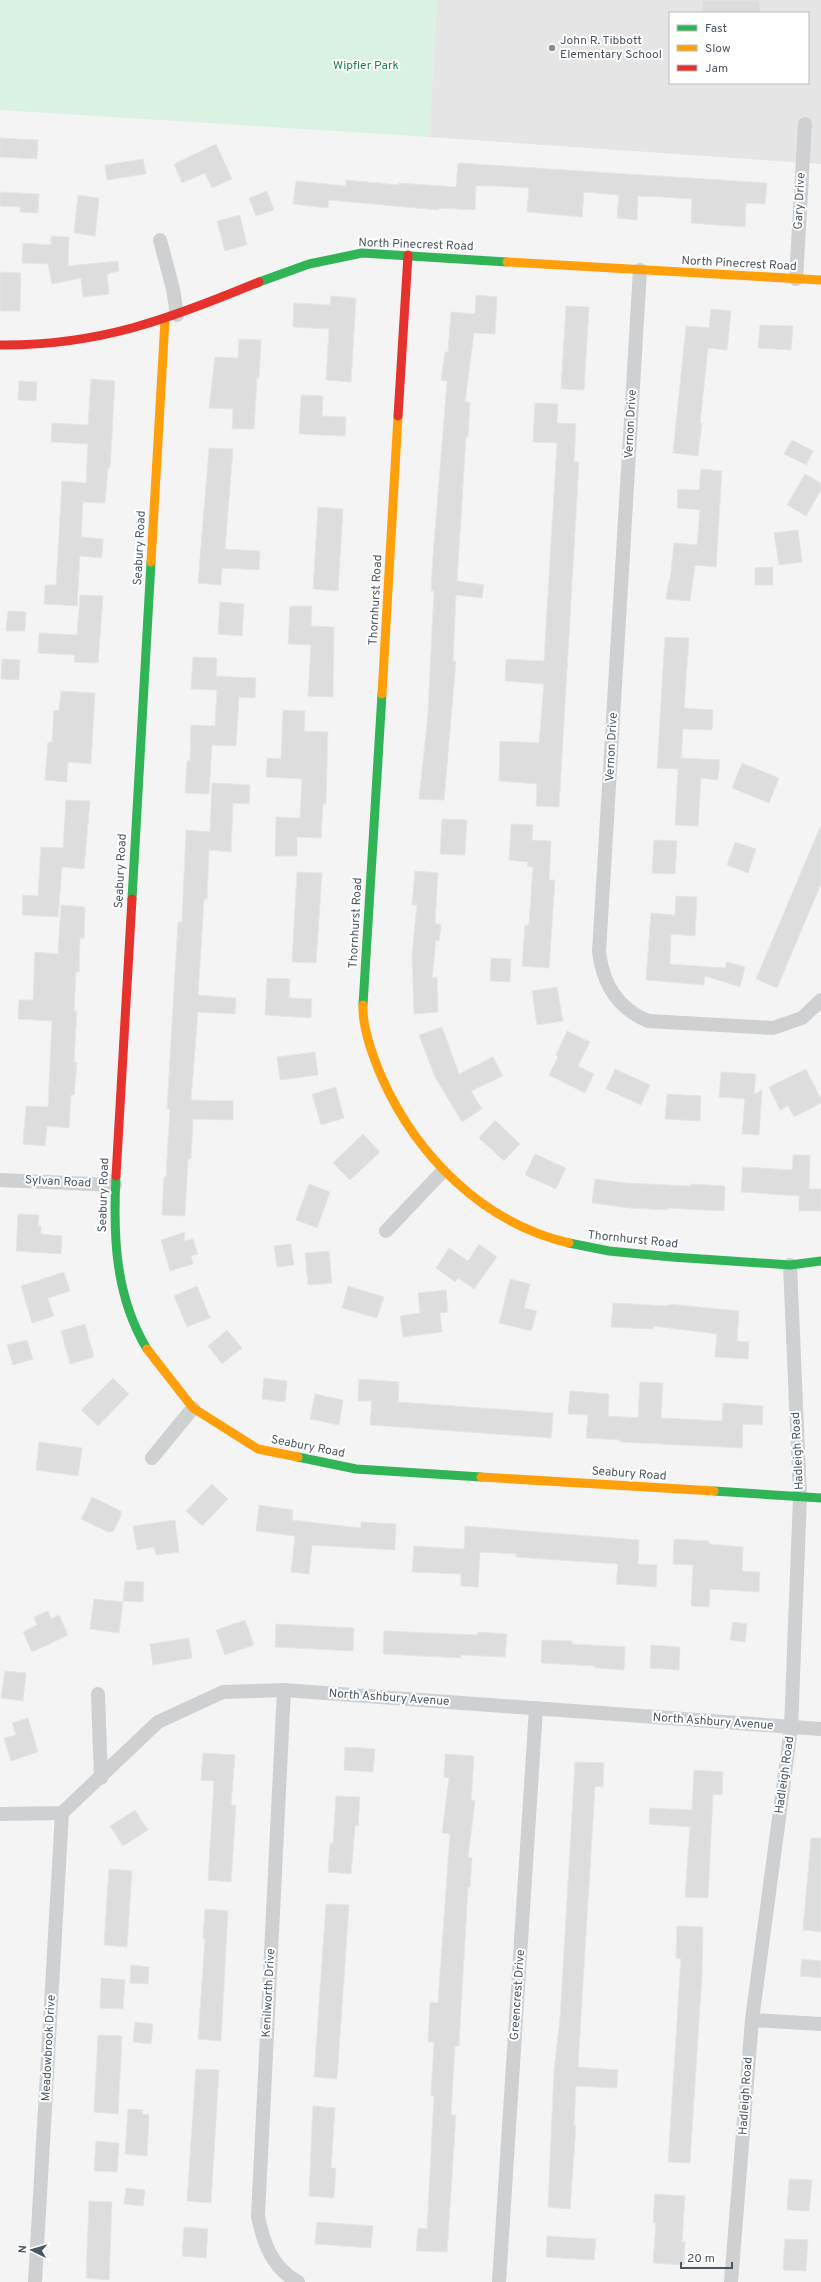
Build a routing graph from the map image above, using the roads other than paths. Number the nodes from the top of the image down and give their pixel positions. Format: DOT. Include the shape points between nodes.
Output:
graph roads {
  1 [pos="804,124"];
  2 [pos="160,240"];
  3 [pos="408,255"];
  4 [pos="640,270"];
  5 [pos="796,279"];
  6 [pos="821,280"];
  7 [pos="171,317"];
  8 [pos="0,345"];
  9 [pos="821,1000"];
  10 [pos="442,1172"];
  11 [pos="0,1180"];
  12 [pos="115,1185"];
  13 [pos="386,1231"];
  14 [pos="821,1261"];
  15 [pos="790,1265"];
  16 [pos="193,1408"];
  17 [pos="152,1458"];
  18 [pos="800,1497"];
  19 [pos="821,1498"];
  20 [pos="284,1690"];
  21 [pos="98,1694"];
  22 [pos="536,1708"];
  23 [pos="791,1728"];
  24 [pos="821,1729"];
  25 [pos="101,1778"];
  26 [pos="62,1813"];
  27 [pos="0,1814"];
  28 [pos="752,2020"];
  29 [pos="821,2024"];
  30 [pos="35,2282"];
  31 [pos="298,2282"];
  32 [pos="500,2282"];
  33 [pos="731,2282"];
  1 -- 5 [label="street, Gary Drive"];
  2 -- 7 [label="street" via="173,289"];
  3 -- 4 [label="street, North Pinecrest Road"];
  3 -- 7 [label="street, North Pinecrest Road" via="362,253 308,262"];
  3 -- 10 [label="street, Thornhurst Road" via="363,1011 375,1062 385,1085 409,1128"];
  4 -- 5 [label="street, North Pinecrest Road"];
  4 -- 9 [label="street, Vernon Drive" via="599,952 601,966 614,997 635,1015 648,1021 772,1028 802,1018"];
  5 -- 6 [label="street, North Pinecrest Road"];
  7 -- 8 [label="street, North Pinecrest Road" via="86,340"];
  7 -- 12 [label="street, Seabury Road"];
  10 -- 13 [label="street"];
  10 -- 15 [label="street, Thornhurst Road" via="486,1207 512,1222 575,1245 630,1254"];
  11 -- 12 [label="street, Sylvan Road"];
  12 -- 16 [label="street, Seabury Road" via="116,1258 125,1300 141,1340 153,1360"];
  14 -- 15 [label="street, Thornhurst Road"];
  15 -- 18 [label="street, Hadleigh Road"];
  16 -- 17 [label="street"];
  16 -- 18 [label="street, Seabury Road" via="258,1449 356,1469"];
  18 -- 19 [label="street, Seabury Road"];
  18 -- 23 [label="street, Hadleigh Road"];
  20 -- 22 [label="street, North Ashbury Avenue"];
  20 -- 25 [label="street, North Ashbury Avenue" via="222,1692 158,1722"];
  20 -- 31 [label="street, Kenilworth Drive" via="258,2216 262,2239 278,2267"];
  21 -- 25 [label="street"];
  22 -- 23 [label="street, North Ashbury Avenue"];
  22 -- 32 [label="street, Greencrest Drive"];
  23 -- 24 [label="street, North Ashbury Avenue"];
  23 -- 28 [label="street, Hadleigh Road"];
  25 -- 26 [label="street, North Ashbury Avenue"];
  26 -- 27 [label="street"];
  26 -- 30 [label="street, Meadowbrook Drive"];
  28 -- 29 [label="street"];
  28 -- 33 [label="street, Hadleigh Road"];
}
